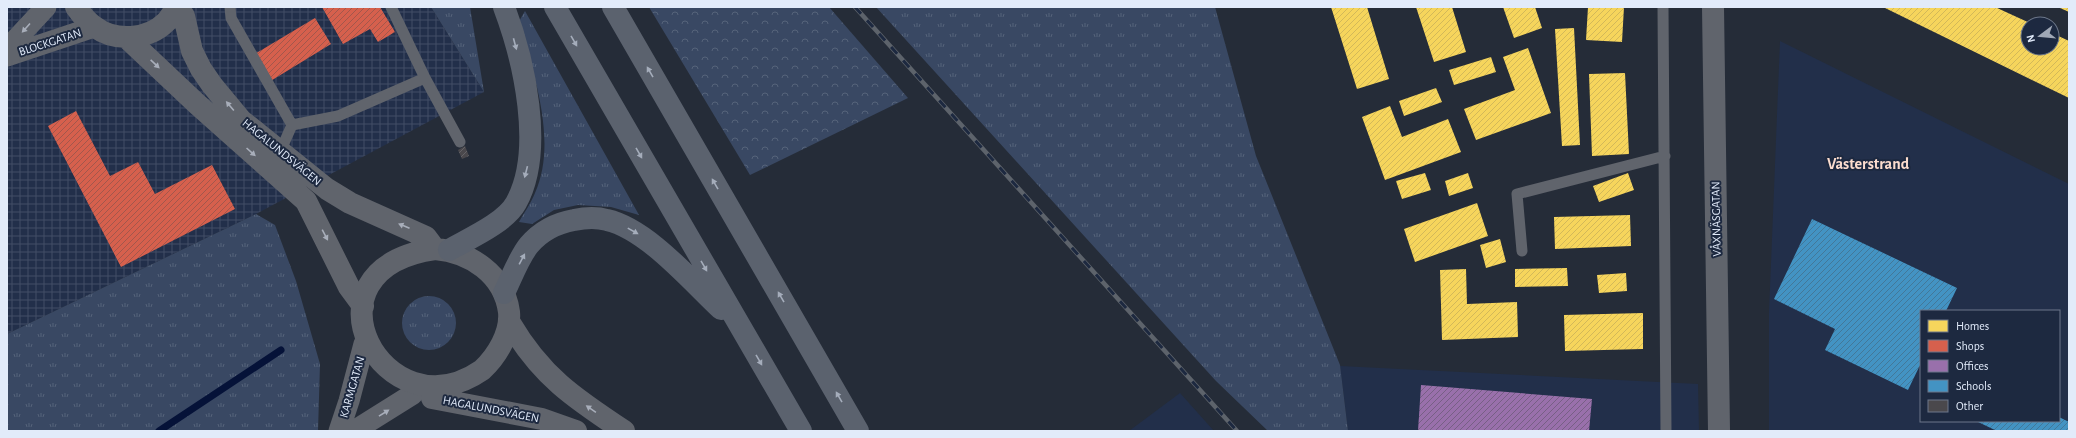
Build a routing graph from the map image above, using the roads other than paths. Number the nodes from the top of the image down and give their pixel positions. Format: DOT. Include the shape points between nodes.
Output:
graph roads {
  1 [pos="46,7"];
  2 [pos="76,7"];
  3 [pos="178,7"];
  4 [pos="230,7"];
  5 [pos="391,7"];
  6 [pos="504,7"];
  7 [pos="555,7"];
  8 [pos="613,7"];
  9 [pos="1663,7"];
  10 [pos="1713,7"];
  11 [pos="94,27"];
  12 [pos="127,38"];
  13 [pos="7,49"];
  14 [pos="7,56"];
  15 [pos="425,78"];
  16 [pos="292,124"];
  17 [pos="460,142"];
  18 [pos="280,152"];
  19 [pos="1665,156"];
  20 [pos="442,249"];
  21 [pos="1522,251"];
  22 [pos="504,293"];
  23 [pos="363,306"];
  24 [pos="510,323"];
  25 [pos="739,326"];
  26 [pos="364,344"];
  27 [pos="421,396"];
  28 [pos="339,431"];
  29 [pos="354,431"];
  30 [pos="576,431"];
  31 [pos="624,431"];
  32 [pos="801,431"];
  33 [pos="858,431"];
  34 [pos="1666,431"];
  35 [pos="1719,431"];
  1 -- 13 [label="street, BLOCKGATAN, one-way"];
  2 -- 11 [label="street"];
  3 -- 12 [label="street" via="165,22 148,34"];
  18 -- 3 [label="street, HAGALUNDSVÄGEN, one-way" via="241,120 212,85 192,51 184,16"];
  4 -- 16 [label="lane" via="232,18"];
  5 -- 15 [label="lane"];
  6 -- 20 [label="highway, one-way" via="529,104 531,140 528,163 516,204 506,215"];
  7 -- 25 [label="highway, one-way"];
  33 -- 8 [label="highway, one-way"];
  9 -- 19 [label="lane"];
  10 -- 35 [label="street, VÅXNÄSGATAN"];
  11 -- 12 [label="street" via="110,35"];
  11 -- 14 [label="street, BLOCKGATAN"];
  12 -- 23 [label="street, HAGALUNDSVÄGEN, one-way" via="306,201 349,287"];
  15 -- 16 [label="lane" via="338,116"];
  15 -- 17 [label="lane"];
  16 -- 18 [label="lane"];
  20 -- 18 [label="street, HAGALUNDSVÄGEN, one-way" via="426,237 327,189"];
  19 -- 21 [label="lane" via="1517,194"];
  19 -- 34 [label="lane"];
  20 -- 22 [label="street, HAGALUNDSVÄGEN" via="472,258 490,273"];
  20 -- 23 [label="street, HAGALUNDSVÄGEN" via="416,251 397,259 370,287"];
  22 -- 24 [label="street, HAGALUNDSVÄGEN"];
  22 -- 25 [label="highway, one-way" via="529,245 546,229 566,221 586,218 607,220 635,231 660,251"];
  23 -- 26 [label="street, HAGALUNDSVÄGEN" via="361,325"];
  24 -- 27 [label="street, HAGALUNDSVÄGEN" via="503,342 490,363 474,378 452,390"];
  31 -- 24 [label="street, HAGALUNDSVÄGEN, one-way" via="567,392 552,378 523,344"];
  25 -- 32 [label="highway, one-way"];
  26 -- 27 [label="street, HAGALUNDSVÄGEN" via="374,366 391,383"];
  26 -- 28 [label="street, KARMGATAN"];
  29 -- 27 [label="street, KARMGATAN, one-way"];
  27 -- 30 [label="street, HAGALUNDSVÄGEN" via="542,419"];
}
